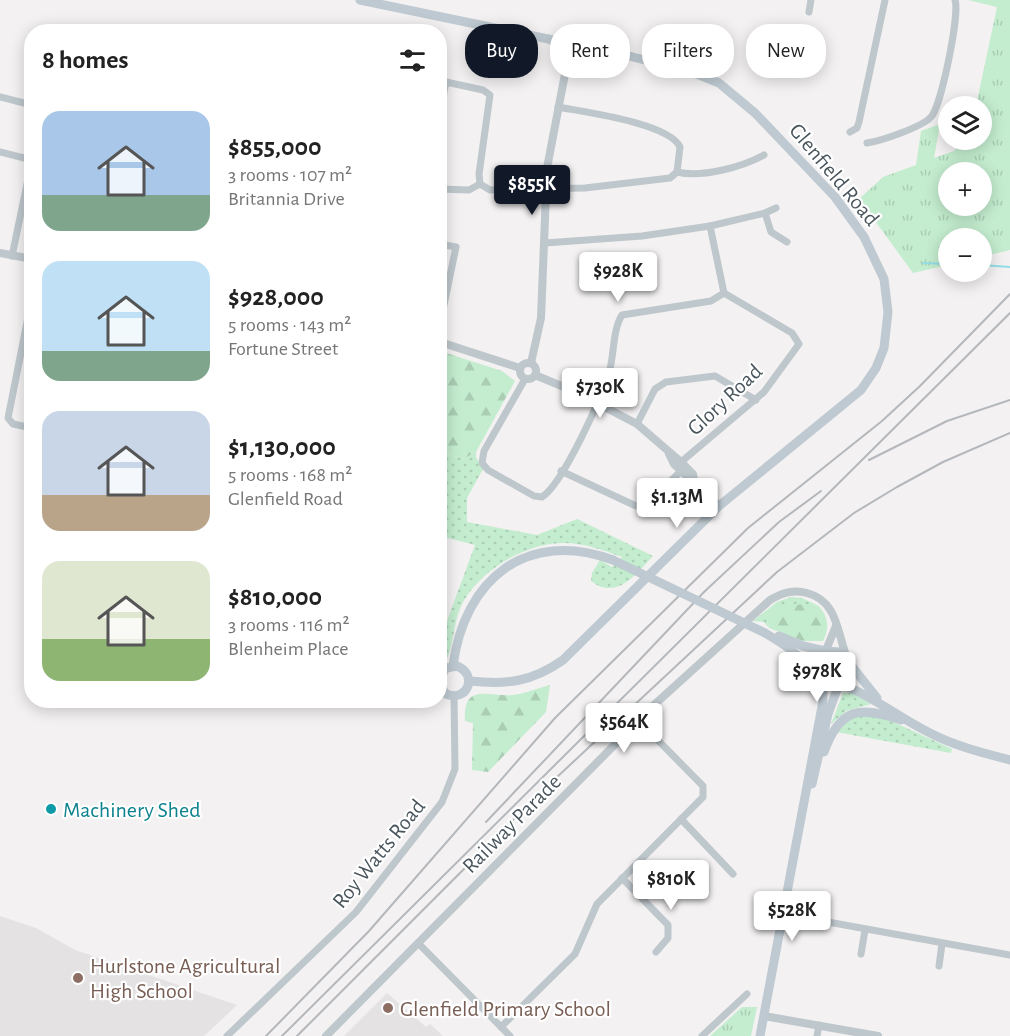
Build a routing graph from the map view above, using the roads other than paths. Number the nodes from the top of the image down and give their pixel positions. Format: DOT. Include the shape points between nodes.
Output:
graph roads {
  1 [pos="360,0"];
  2 [pos="811,0"];
  3 [pos="885,0"];
  4 [pos="955,0"];
  5 [pos="809,12"];
  6 [pos="549,39"];
  7 [pos="630,56"];
  8 [pos="564,78"];
  9 [pos="447,82"];
  10 [pos="0,97"];
  11 [pos="24,103"];
  12 [pos="558,107"];
  13 [pos="850,132"];
  14 [pos="867,143"];
  15 [pos="0,152"];
  16 [pos="764,155"];
  17 [pos="24,158"];
  18 [pos="677,172"];
  19 [pos="480,184"];
  20 [pos="447,189"];
  21 [pos="546,189"];
  22 [pos="24,198"];
  23 [pos="776,208"];
  24 [pos="765,213"];
  25 [pos="710,226"];
  26 [pos="787,242"];
  27 [pos="544,243"];
  28 [pos="447,245"];
  29 [pos="0,253"];
  30 [pos="12,255"];
  31 [pos="24,258"];
  32 [pos="447,290"];
  33 [pos="724,293"];
  34 [pos="24,337"];
  35 [pos="447,344"];
  36 [pos="531,363"];
  37 [pos="520,368"];
  38 [pos="535,375"];
  39 [pos="525,379"];
  40 [pos="756,400"];
  41 [pos="598,403"];
  42 [pos="637,424"];
  43 [pos="24,426"];
  44 [pos="681,467"];
  45 [pos="561,471"];
  46 [pos="720,506"];
  47 [pos="837,623"];
  48 [pos="766,633"];
  49 [pos="825,651"];
  50 [pos="848,660"];
  51 [pos="453,666"];
  52 [pos="447,669"];
  53 [pos="816,678"];
  54 [pos="470,681"];
  55 [pos="840,684"];
  56 [pos="447,694"];
  57 [pos="454,696"];
  58 [pos="881,702"];
  59 [pos="639,721"];
  60 [pos="915,725"];
  61 [pos="1010,760"];
  62 [pos="811,790"];
  63 [pos="681,819"];
  64 [pos="798,842"];
  65 [pos="733,874"];
  66 [pos="622,878"];
  67 [pos="784,915"];
  68 [pos="865,930"];
  69 [pos="418,943"];
  70 [pos="942,944"];
  71 [pos="656,952"];
  72 [pos="861,954"];
  73 [pos="1010,956"];
  74 [pos="939,966"];
  75 [pos="747,994"];
  76 [pos="764,1016"];
  77 [pos="819,1025"];
  78 [pos="501,1027"];
  79 [pos="227,1036"];
  80 [pos="326,1036"];
  81 [pos="510,1036"];
  82 [pos="702,1036"];
  83 [pos="760,1036"];
  84 [pos="817,1036"];
  85 [pos="878,1036"];
  1 -- 6 [label="main road, Glenfield Road"];
  2 -- 5 [label="street"];
  3 -- 13 [label="street" via="859,123"];
  4 -- 14 [label="street" via="956,22 936,111 923,123"];
  7 -- 46 [label="main road, Glenfield Road" via="706,76 743,101 850,217 879,264 887,292 884,348 867,383 849,402"];
  8 -- 12 [label="street"];
  9 -- 19 [label="street" via="483,90 490,96 479,156"];
  10 -- 11 [label="street"];
  12 -- 18 [label="street" via="645,124 674,139 680,147"];
  12 -- 21 [label="street"];
  15 -- 17 [label="street"];
  16 -- 18 [label="street" via="694,174"];
  18 -- 21 [label="street" via="670,178 646,182"];
  19 -- 20 [label="street" via="469,190"];
  19 -- 21 [label="street" via="490,190"];
  21 -- 27 [label="street"];
  22 -- 30 [label="street"];
  23 -- 24 [label="street"];
  24 -- 25 [label="street"];
  24 -- 26 [label="street" via="771,232"];
  25 -- 27 [label="street" via="642,236"];
  25 -- 33 [label="street"];
  27 -- 36 [label="street" via="541,318"];
  28 -- 32 [label="street" via="456,246"];
  29 -- 30 [label="street"];
  30 -- 31 [label="street"];
  33 -- 40 [label="street, Glory Road" via="792,333 799,344"];
  33 -- 41 [label="street" via="711,301 622,315"];
  34 -- 43 [label="street" via="8,418 13,424"];
  35 -- 37 [label="street"];
  36 -- 37 [label="street"];
  36 -- 38 [label="street" via="536,368"];
  37 -- 39 [label="street"];
  38 -- 39 [label="street"];
  38 -- 41 [label="street"];
  39 -- 45 [label="street" via="484,450 482,463 488,471 538,497 546,495"];
  40 -- 42 [label="street" via="715,376 666,382 655,388"];
  40 -- 44 [label="street, Glory Road"];
  41 -- 42 [label="street"];
  41 -- 45 [label="street"];
  42 -- 44 [label="street"];
  44 -- 45 [label="street, Glory Road" via="650,501 636,506"];
  44 -- 46 [label="street"];
  46 -- 54 [label="main road, Glenfield Road" via="548,671 516,682"];
  47 -- 49 [label="street"];
  47 -- 50 [label="street, Railway Parade"];
  47 -- 59 [label="street, Railway Parade" via="828,605 816,596 800,591 780,594"];
  48 -- 49 [label="main road"];
  48 -- 51 [label="main road, bridge" via="613,560 588,552 559,550 529,557 503,570 483,588 469,606"];
  48 -- 53 [label="main road" via="798,656"];
  49 -- 50 [label="main road" via="840,652"];
  49 -- 53 [label="main road" via="814,663"];
  50 -- 55 [label="main road" via="849,673"];
  50 -- 58 [label="main road"];
  51 -- 52 [label="main road"];
  51 -- 54 [label="main road" via="465,671"];
  53 -- 55 [label="main road" via="826,686"];
  53 -- 64 [label="main road" via="823,701"];
  54 -- 57 [label="main road" via="465,692"];
  55 -- 58 [label="main road"];
  55 -- 62 [label="main road" via="828,714"];
  56 -- 57 [label="main road"];
  57 -- 79 [label="street, Roy Watts Road" via="455,769 442,802 356,912"];
  58 -- 60 [label="main road"];
  59 -- 63 [label="street" via="703,786 703,797"];
  59 -- 69 [label="street, Railway Parade"];
  60 -- 61 [label="main road" via="957,745"];
  60 -- 62 [label="main road" via="871,711 847,716 832,732"];
  62 -- 64 [label="main road"];
  63 -- 65 [label="street"];
  63 -- 66 [label="street"];
  64 -- 67 [label="main road"];
  66 -- 71 [label="street" via="668,925 668,938"];
  66 -- 78 [label="street" via="597,904 575,954"];
  67 -- 68 [label="street"];
  67 -- 76 [label="main road"];
  68 -- 70 [label="street"];
  68 -- 72 [label="street"];
  69 -- 78 [label="street"];
  69 -- 80 [label="street, Railway Parade"];
  70 -- 73 [label="street"];
  70 -- 74 [label="street"];
  75 -- 82 [label="street"];
  76 -- 77 [label="street"];
  76 -- 83 [label="main road"];
  77 -- 84 [label="street"];
  77 -- 85 [label="street"];
  78 -- 81 [label="street"];
}
